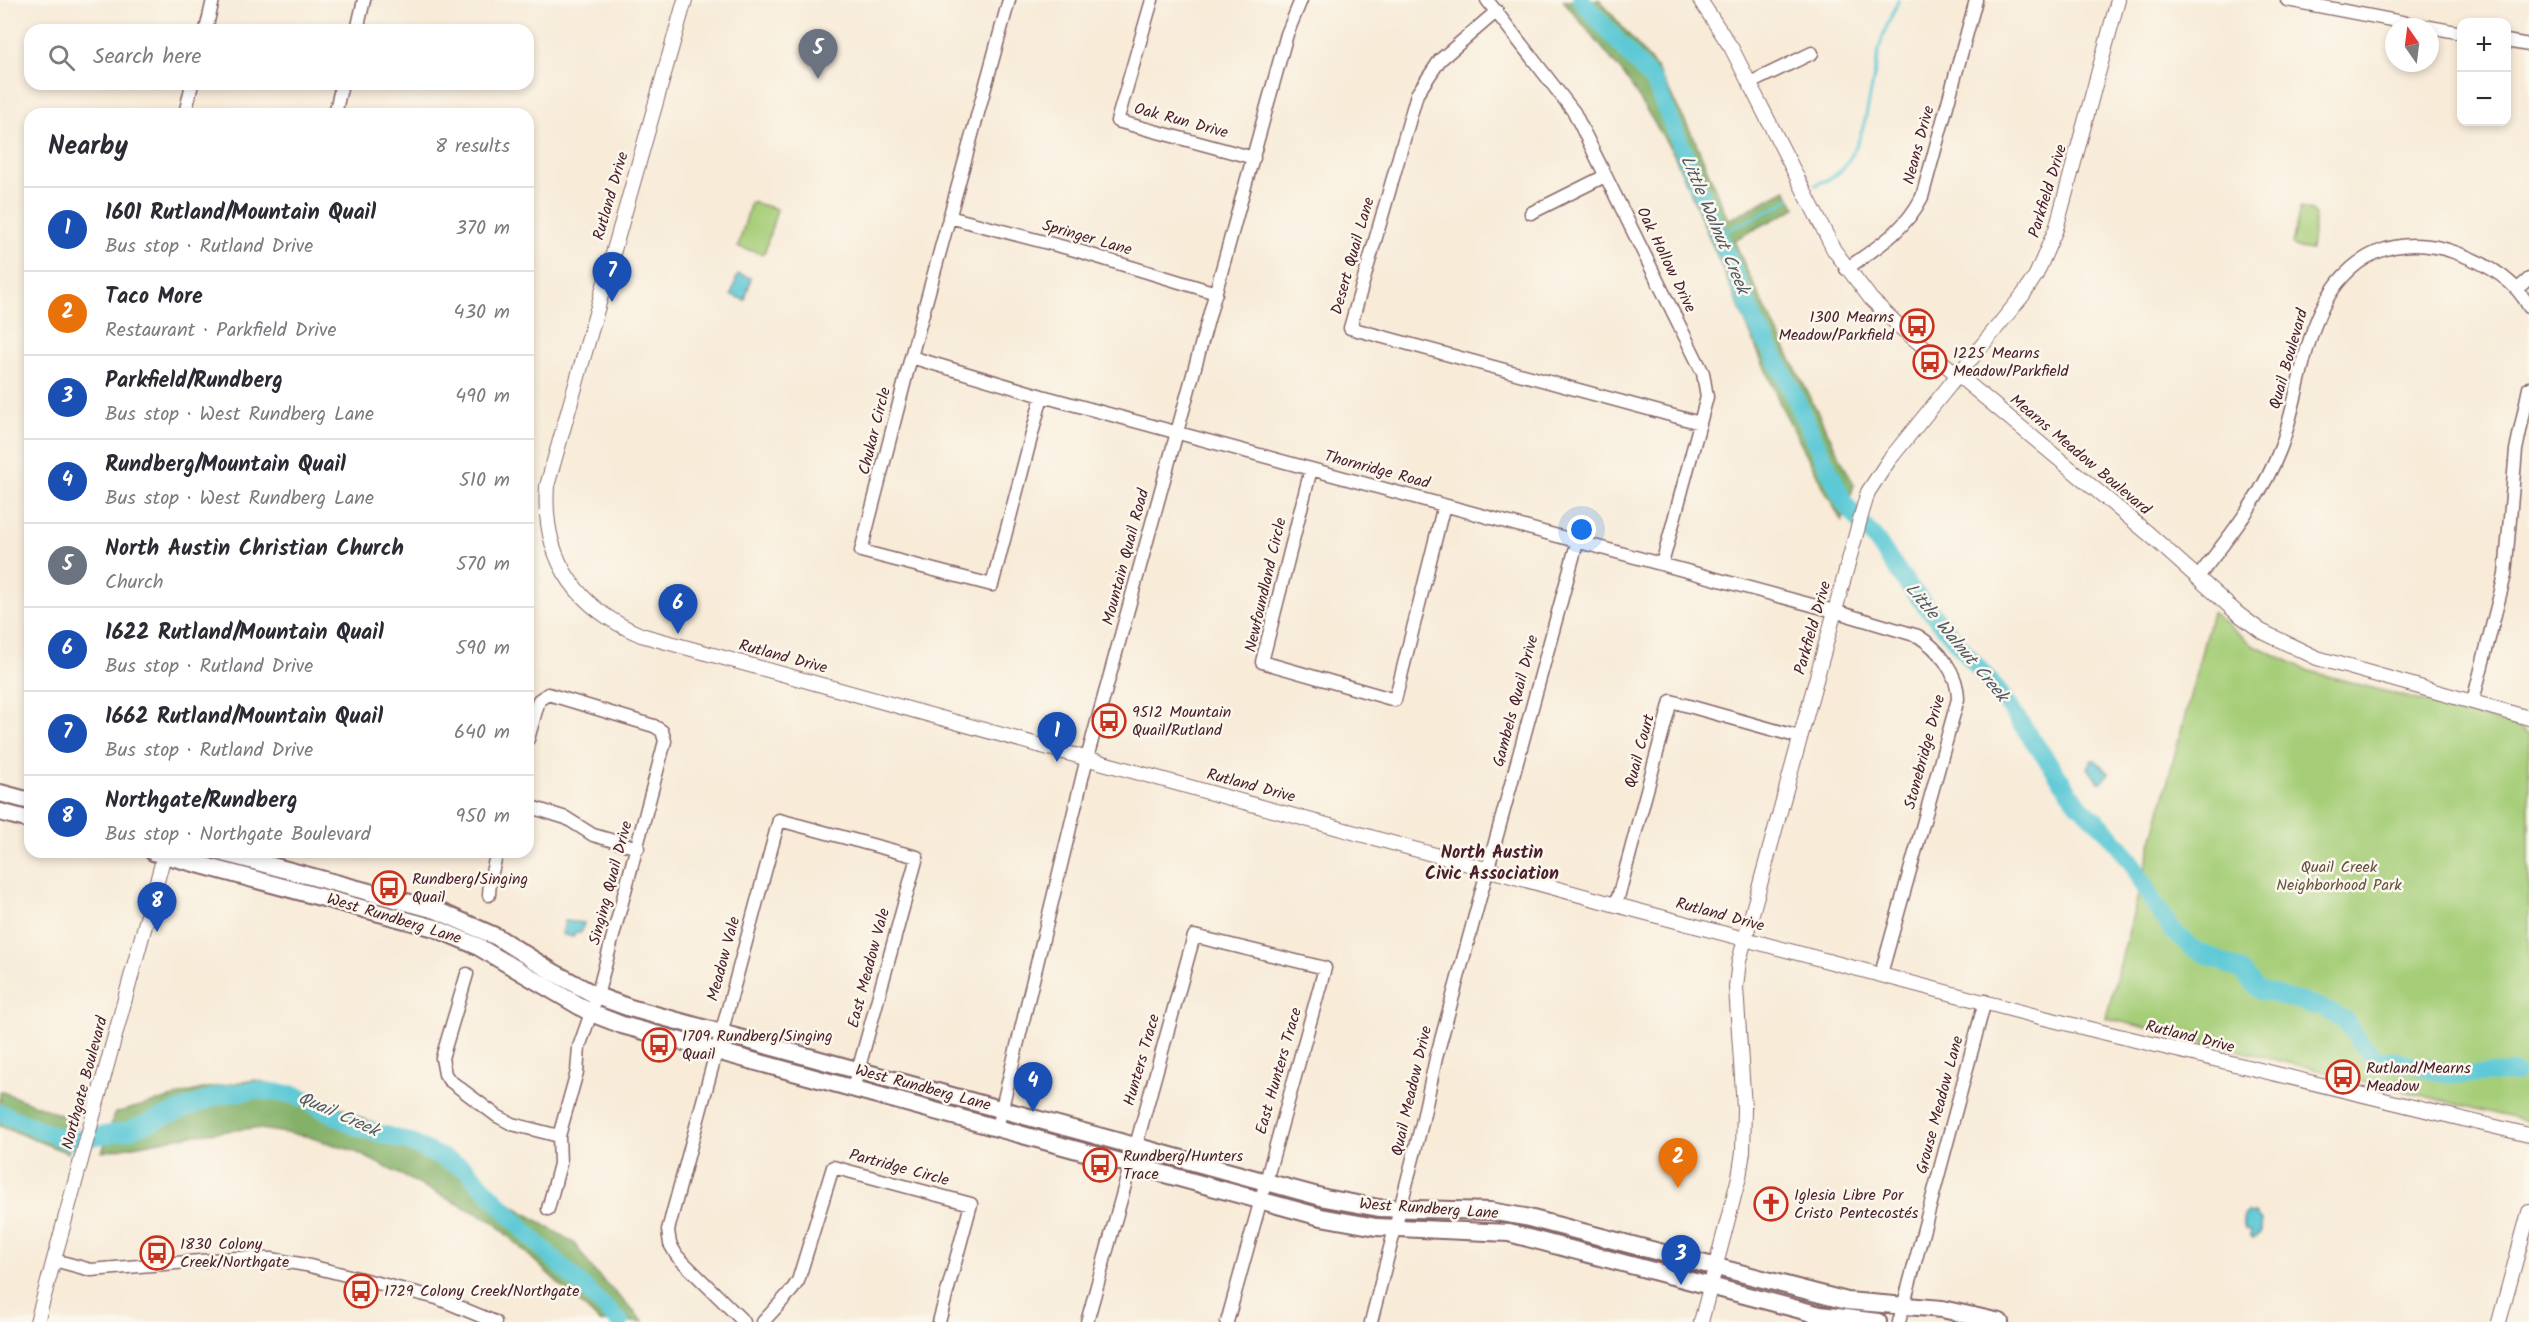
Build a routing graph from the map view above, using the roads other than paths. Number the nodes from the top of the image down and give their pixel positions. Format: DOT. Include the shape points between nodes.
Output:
graph roads {
  1 [pos="213,0"];
  2 [pos="364,0"];
  3 [pos="685,0"];
  4 [pos="1009,0"];
  5 [pos="1152,0"];
  6 [pos="1301,0"];
  7 [pos="1487,0"];
  8 [pos="1700,0"];
  9 [pos="1976,0"];
  10 [pos="2118,0"];
  11 [pos="2287,0"];
  12 [pos="1497,11"];
  13 [pos="2385,19"];
  14 [pos="207,24"];
  15 [pos="358,24"];
  16 [pos="2439,29"];
  17 [pos="2457,32"];
  18 [pos="2511,42"];
  19 [pos="2529,45"];
  20 [pos="1812,53"];
  21 [pos="1750,83"];
  22 [pos="191,90"];
  23 [pos="340,90"];
  24 [pos="186,108"];
  25 [pos="336,108"];
  26 [pos="1254,158"];
  27 [pos="1605,176"];
  28 [pos="1531,213"];
  29 [pos="949,217"];
  30 [pos="1846,269"];
  31 [pos="2529,279"];
  32 [pos="2518,289"];
  33 [pos="1216,293"];
  34 [pos="2529,307"];
  35 [pos="911,357"];
  36 [pos="1958,374"];
  37 [pos="2529,388"];
  38 [pos="1042,396"];
  39 [pos="1700,423"];
  40 [pos="1177,432"];
  41 [pos="1311,469"];
  42 [pos="1444,506"];
  43 [pos="1577,543"];
  44 [pos="1662,564"];
  45 [pos="2198,577"];
  46 [pos="1834,611"];
  47 [pos="2473,701"];
  48 [pos="534,717"];
  49 [pos="2529,718"];
  50 [pos="1799,737"];
  51 [pos="1087,758"];
  52 [pos="0,793"];
  53 [pos="24,799"];
  54 [pos="534,808"];
  55 [pos="0,812"];
  56 [pos="24,818"];
  57 [pos="638,848"];
  58 [pos="917,857"];
  59 [pos="160,858"];
  60 [pos="179,858"];
  61 [pos="242,858"];
  62 [pos="496,858"];
  63 [pos="1487,868"];
  64 [pos="489,895"];
  65 [pos="410,903"];
  66 [pos="1616,905"];
  67 [pos="406,920"];
  68 [pos="1745,939"];
  69 [pos="1325,968"];
  70 [pos="466,974"];
  71 [pos="1881,974"];
  72 [pos="597,996"];
  73 [pos="1985,1001"];
  74 [pos="591,1013"];
  75 [pos="721,1034"];
  76 [pos="717,1051"];
  77 [pos="858,1070"];
  78 [pos="853,1089"];
  79 [pos="1002,1110"];
  80 [pos="997,1128"];
  81 [pos="2529,1135"];
  82 [pos="559,1136"];
  83 [pos="1135,1146"];
  84 [pos="1130,1165"];
  85 [pos="1265,1182"];
  86 [pos="1260,1200"];
  87 [pos="548,1209"];
  88 [pos="1401,1210"];
  89 [pos="2529,1212"];
  90 [pos="1540,1220"];
  91 [pos="1396,1228"];
  92 [pos="1536,1239"];
  93 [pos="54,1260"];
  94 [pos="1716,1267"];
  95 [pos="1711,1285"];
  96 [pos="1901,1314"];
  97 [pos="37,1322"];
  98 [pos="495,1322"];
  99 [pos="744,1322"];
  100 [pos="763,1322"];
  101 [pos="939,1322"];
  102 [pos="1087,1322"];
  103 [pos="1227,1322"];
  104 [pos="1371,1322"];
  105 [pos="1701,1322"];
  106 [pos="1878,1322"];
  107 [pos="2000,1322"];
  108 [pos="2499,1322"];
  1 -- 14 [label="street"];
  2 -- 15 [label="street"];
  3 -- 51 [label="street, Rutland Drive" via="551,468 547,522 561,567 588,604 641,635"];
  4 -- 29 [label="street, Chukar Circle"];
  5 -- 26 [label="street, Oak Run Drive" via="1117,122"];
  6 -- 26 [label="street, Mountain Quail Road" via="1287,34"];
  7 -- 12 [label="street, Oak Hollow Drive"];
  8 -- 21 [label="street, Mearns Meadow Boulevard"];
  9 -- 30 [label="street, Neans Drive" via="1915,212 1900,230"];
  10 -- 36 [label="street, Parkfield Drive" via="2047,253 2023,295"];
  11 -- 13 [label="street"];
  12 -- 27 [label="street, Oak Hollow Drive" via="1574,112"];
  12 -- 39 [label="street, Desert Quail Lane" via="1440,60 1417,94 1350,328"];
  16 -- 17 [label="street"];
  18 -- 19 [label="street"];
  20 -- 21 [label="street"];
  21 -- 30 [label="street, Mearns Meadow Boulevard" via="1823,231"];
  22 -- 24 [label="street"];
  23 -- 25 [label="street"];
  26 -- 33 [label="street, Mountain Quail Road"];
  27 -- 28 [label="street"];
  27 -- 39 [label="street, Oak Hollow Drive" via="1703,373 1707,397"];
  29 -- 33 [label="street, Springer Lane"];
  29 -- 35 [label="street, Chukar Circle"];
  30 -- 36 [label="street, Mearns Meadow Boulevard" via="1882,311"];
  31 -- 32 [label="street"];
  32 -- 34 [label="street, Quail Boulevard"];
  32 -- 45 [label="street, Quail Boulevard" via="2470,258 2425,245 2383,250 2346,272 2320,311 2271,470 2236,528"];
  33 -- 40 [label="street, Mountain Quail Road"];
  35 -- 38 [label="street, Thornridge Road"];
  35 -- 38 [label="street, Chukar Circle" via="861,551 992,585"];
  36 -- 45 [label="street, Mearns Meadow Boulevard"];
  36 -- 46 [label="street, Parkfield Drive" via="1868,492"];
  37 -- 47 [label="street" via="2516,450 2505,575"];
  38 -- 40 [label="street, Thornridge Road"];
  39 -- 44 [label="street, Oak Hollow Drive"];
  40 -- 41 [label="street, Thornridge Road"];
  40 -- 51 [label="street, Mountain Quail Road"];
  41 -- 42 [label="street, Thornridge Road"];
  41 -- 42 [label="street, Newfoundland Circle" via="1262,662 1395,700"];
  42 -- 43 [label="street, Thornridge Road"];
  43 -- 44 [label="street, Thornridge Road"];
  43 -- 63 [label="street, Gambels Quail Drive"];
  44 -- 46 [label="street, Thornridge Road"];
  45 -- 47 [label="street, Mearns Meadow Boulevard" via="2261,631 2290,646 2317,658"];
  46 -- 50 [label="street, Parkfield Drive"];
  46 -- 71 [label="street, Stonebridge Drive" via="1929,642 1953,675 1958,691"];
  47 -- 49 [label="street, Mearns Meadow Boulevard"];
  48 -- 57 [label="street, Singing Quail Drive" via="538,702 549,694 662,731 665,743"];
  50 -- 66 [label="street, Quail Court" via="1671,701"];
  50 -- 68 [label="street, Parkfield Drive"];
  51 -- 63 [label="street, Rutland Drive"];
  51 -- 79 [label="street, Mountain Quail Road"];
  52 -- 53 [label="main road"];
  54 -- 57 [label="street" via="566,818 601,838"];
  55 -- 56 [label="main road"];
  57 -- 72 [label="street, Singing Quail Drive"];
  58 -- 75 [label="street, Meadow Vale" via="779,820"];
  58 -- 77 [label="street, East Meadow Vale"];
  59 -- 93 [label="street, Northgate Boulevard"];
  60 -- 67 [label="main road, West Rundberg Lane"];
  61 -- 65 [label="main road, West Rundberg Lane"];
  62 -- 64 [label="street"];
  63 -- 66 [label="street, Rutland Drive"];
  63 -- 88 [label="street, Quail Meadow Drive" via="1436,1058"];
  65 -- 67 [label="main road"];
  65 -- 72 [label="main road, West Rundberg Lane" via="468,922"];
  66 -- 68 [label="street, Rutland Drive"];
  67 -- 74 [label="main road, West Rundberg Lane" via="477,946"];
  68 -- 71 [label="street, Rutland Drive"];
  68 -- 94 [label="street, Parkfield Drive" via="1736,987 1745,1132 1739,1177"];
  69 -- 83 [label="street, Hunters Trace" via="1194,936"];
  69 -- 85 [label="street, East Hunters Trace"];
  70 -- 82 [label="street" via="442,1058 445,1074 512,1124"];
  71 -- 73 [label="street, Rutland Drive"];
  72 -- 74 [label="street, Singing Quail Drive"];
  72 -- 75 [label="main road, West Rundberg Lane"];
  73 -- 81 [label="street, Rutland Drive"];
  73 -- 96 [label="street, Grouse Meadow Lane"];
  74 -- 76 [label="main road, West Rundberg Lane"];
  74 -- 82 [label="street, Singing Quail Drive" via="579,1047 577,1072"];
  75 -- 76 [label="street, Meadow Vale"];
  75 -- 77 [label="main road, West Rundberg Lane"];
  76 -- 78 [label="main road, West Rundberg Lane"];
  76 -- 99 [label="street, Meadow Vale" via="668,1234 677,1256"];
  77 -- 78 [label="street, East Meadow Vale"];
  77 -- 79 [label="main road, West Rundberg Lane"];
  78 -- 80 [label="main road, West Rundberg Lane"];
  79 -- 80 [label="street, Mountain Quail Road"];
  79 -- 83 [label="main road, West Rundberg Lane"];
  80 -- 84 [label="main road, West Rundberg Lane"];
  82 -- 87 [label="street, Singing Quail Drive" via="560,1164"];
  83 -- 84 [label="street, Hunters Trace"];
  83 -- 85 [label="main road, West Rundberg Lane"];
  84 -- 86 [label="main road, West Rundberg Lane"];
  84 -- 102 [label="street, Hunters Trace"];
  85 -- 86 [label="street, East Hunters Trace"];
  85 -- 88 [label="main road, West Rundberg Lane" via="1325,1198"];
  86 -- 91 [label="main road, West Rundberg Lane" via="1354,1224"];
  86 -- 103 [label="street, East Hunters Trace"];
  88 -- 90 [label="main road, West Rundberg Lane" via="1490,1211"];
  88 -- 91 [label="street, Quail Meadow Drive"];
  89 -- 108 [label="street"];
  90 -- 92 [label="main road"];
  90 -- 94 [label="main road, West Rundberg Lane"];
  91 -- 92 [label="main road, West Rundberg Lane" via="1490,1231"];
  91 -- 104 [label="street, Quail Meadow Drive"];
  92 -- 95 [label="main road, West Rundberg Lane"];
  93 -- 97 [label="street, Northgate Boulevard"];
  93 -- 98 [label="street" via="91,1270 237,1258 271,1259 437,1298"];
  94 -- 95 [label="street, Parkfield Drive"];
  94 -- 96 [label="main road, West Rundberg Lane"];
  95 -- 105 [label="street, Parkfield Drive"];
  95 -- 106 [label="main road, West Rundberg Lane" via="1820,1315"];
  96 -- 107 [label="main road, West Rundberg Lane" via="1965,1312"];
  100 -- 101 [label="street, Partridge Circle" via="798,1281 833,1167 971,1204"];
}
